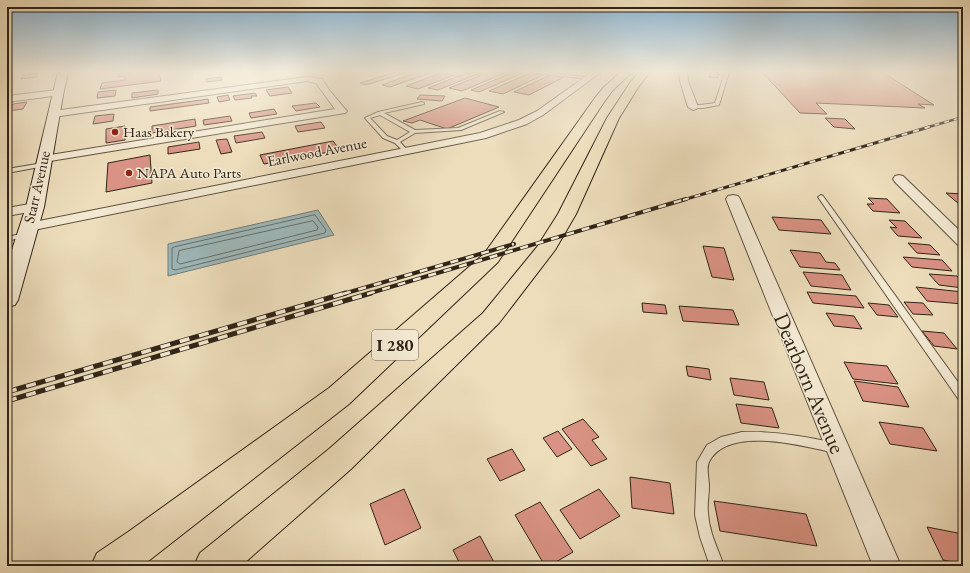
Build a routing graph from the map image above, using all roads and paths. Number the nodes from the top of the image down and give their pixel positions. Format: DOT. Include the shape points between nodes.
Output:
graph roads {
  1 [pos="56,99"];
  2 [pos="166,99"];
  3 [pos="332,99"];
  4 [pos="560,99"];
  5 [pos="601,99"];
  6 [pos="625,99"];
  7 [pos="632,99"];
  8 [pos="690,99"];
  9 [pos="718,99"];
  10 [pos="422,103"];
  11 [pos="693,107"];
  12 [pos="502,112"];
  13 [pos="380,113"];
  14 [pos="53,114"];
  15 [pos="613,118"];
  16 [pos="414,132"];
  17 [pos="397,142"];
  18 [pos="406,152"];
  19 [pos="43,162"];
  20 [pos="7,171"];
  21 [pos="899,179"];
  22 [pos="821,197"];
  23 [pos="733,199"];
  24 [pos="35,207"];
  25 [pos="7,212"];
  26 [pos="27,231"];
  27 [pos="7,239"];
  28 [pos="963,242"];
  29 [pos="7,300"];
  30 [pos="963,397"];
  31 [pos="837,448"];
  32 [pos="110,566"];
  33 [pos="213,566"];
  34 [pos="717,566"];
  35 [pos="887,566"];
  1 -- 14 [label="main road, Starr Avenue"];
  2 -- 14 [label="street"];
  3 -- 19 [label="street" via="342,111"];
  4 -- 18 [label="street, Earlwood Avenue" via="523,122 482,136"];
  5 -- 32 [label="highway, I 280" via="491,258 339,396"];
  6 -- 15 [label="highway, I 280"];
  7 -- 15 [label="highway"];
  8 -- 11 [label="street"];
  9 -- 11 [label="lane" via="717,104"];
  10 -- 13 [label="lane"];
  12 -- 16 [label="lane" via="459,129"];
  13 -- 16 [label="lane"];
  13 -- 17 [label="lane" via="367,118 385,137"];
  14 -- 19 [label="main road, Starr Avenue"];
  15 -- 33 [label="highway, I 280" via="567,214 548,244 491,318 340,459"];
  16 -- 17 [label="lane"];
  17 -- 18 [label="lane"];
  18 -- 26 [label="street, Earlwood Avenue" via="365,156 224,184"];
  19 -- 20 [label="lane"];
  19 -- 24 [label="main road, Starr Avenue"];
  21 -- 28 [label="street"];
  22 -- 30 [label="lane"];
  23 -- 31 [label="street, Dearborn Avenue"];
  24 -- 25 [label="street"];
  24 -- 26 [label="main road, Starr Avenue"];
  26 -- 27 [label="lane"];
  26 -- 29 [label="main road, Starr Avenue"];
  31 -- 34 [label="lane" via="786,438 752,436 729,440 713,447 703,462 701,508"];
  31 -- 35 [label="street, Dearborn Avenue"];
}
